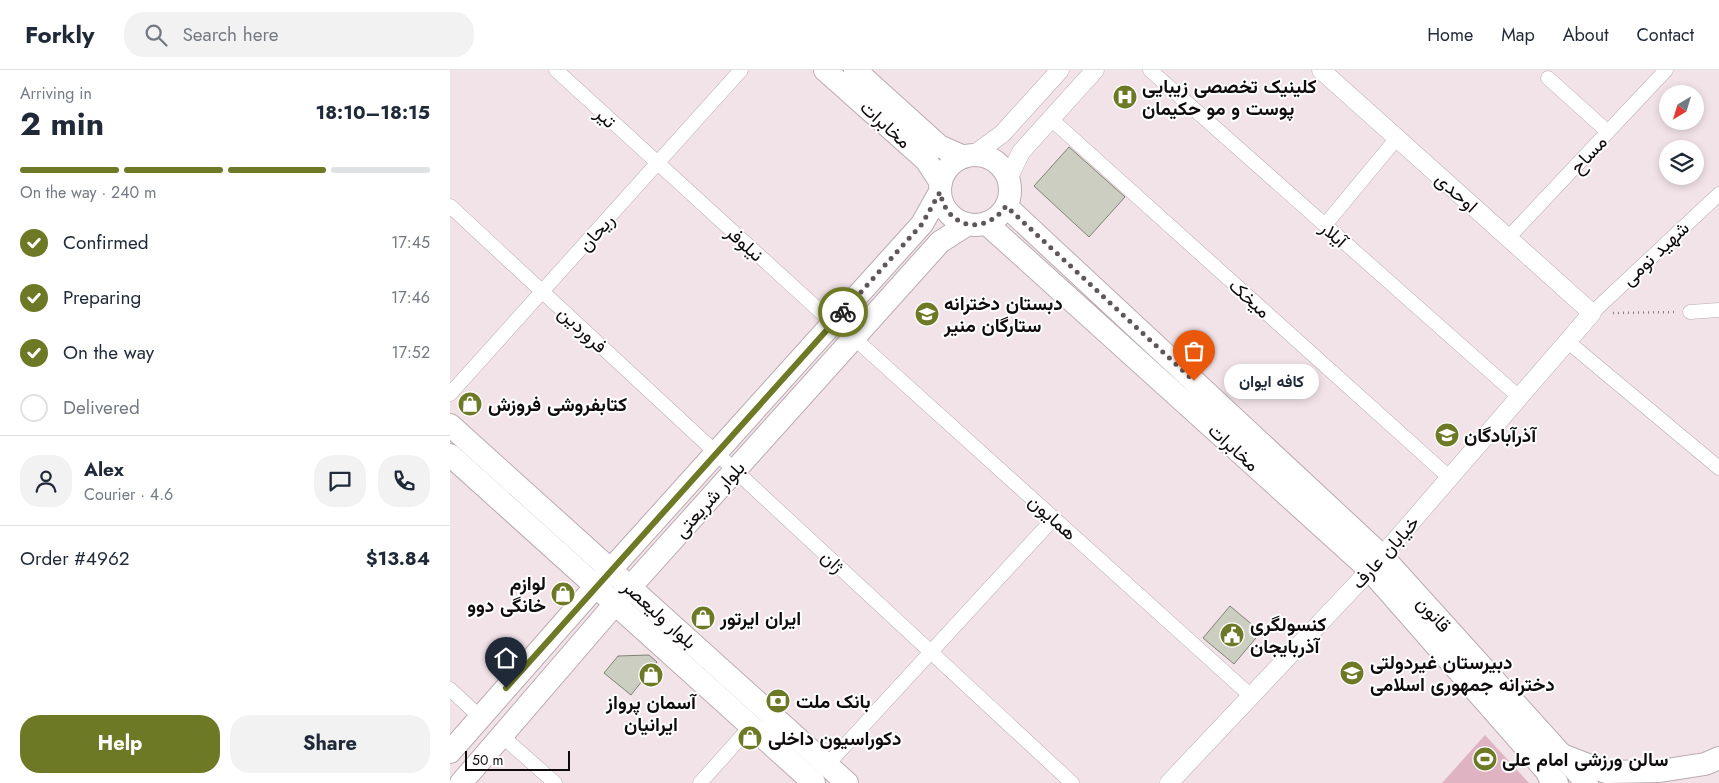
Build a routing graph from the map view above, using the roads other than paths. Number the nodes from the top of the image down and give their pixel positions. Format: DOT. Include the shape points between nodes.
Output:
graph roads {
  1 [pos="556,70"];
  2 [pos="741,70"];
  3 [pos="826,70"];
  4 [pos="854,70"];
  5 [pos="1060,70"];
  6 [pos="1095,70"];
  7 [pos="1150,70"];
  8 [pos="1322,70"];
  9 [pos="1666,70"];
  10 [pos="1548,78"];
  11 [pos="1051,119"];
  12 [pos="1608,132"];
  13 [pos="1397,138"];
  14 [pos="968,156"];
  15 [pos="657,164"];
  16 [pos="1008,179"];
  17 [pos="940,187"];
  18 [pos="1719,194"];
  19 [pos="450,206"];
  20 [pos="1006,206"];
  21 [pos="977,224"];
  22 [pos="1325,226"];
  23 [pos="1508,238"];
  24 [pos="542,291"];
  25 [pos="1719,310"];
  26 [pos="1690,312"];
  27 [pos="1592,313"];
  28 [pos="833,323"];
  29 [pos="854,338"];
  30 [pos="1567,341"];
  31 [pos="450,394"];
  32 [pos="1519,398"];
  33 [pos="450,425"];
  34 [pos="716,452"];
  35 [pos="450,455"];
  36 [pos="1719,468"];
  37 [pos="735,470"];
  38 [pos="1450,478"];
  39 [pos="1054,518"];
  40 [pos="1376,563"];
  41 [pos="603,578"];
  42 [pos="622,595"];
  43 [pos="931,652"];
  44 [pos="450,689"];
  45 [pos="1251,696"];
  46 [pos="480,717"];
  47 [pos="751,726"];
  48 [pos="502,736"];
  49 [pos="795,736"];
  50 [pos="450,752"];
  51 [pos="780,753"];
  52 [pos="1562,755"];
  53 [pos="1719,758"];
  54 [pos="827,765"];
  55 [pos="1552,779"];
  56 [pos="461,783"];
  57 [pos="555,783"];
  58 [pos="700,783"];
  59 [pos="814,783"];
  60 [pos="847,783"];
  61 [pos="1072,783"];
  62 [pos="1169,783"];
  63 [pos="1587,783"];
  1 -- 15 [label="street, تیر"];
  2 -- 15 [label="street, ریحان"];
  3 -- 17 [label="main road, مخابرات" via="926,160"];
  4 -- 14 [label="main road, مخابرات" via="939,146"];
  5 -- 14 [label="street" via="1002,134"];
  6 -- 11 [label="street"];
  7 -- 22 [label="street, آیلار"];
  8 -- 13 [label="street, اوحدی"];
  9 -- 12 [label="street, مساح"];
  10 -- 12 [label="street"];
  11 -- 16 [label="street" via="1021,152"];
  11 -- 38 [label="street, میخک"];
  12 -- 23 [label="street, مساح"];
  13 -- 22 [label="street"];
  13 -- 23 [label="street, اوحدی"];
  14 -- 16 [label="main road" via="982,156 998,164"];
  14 -- 17 [label="main road" via="949,166"];
  15 -- 24 [label="street, ریحان"];
  15 -- 28 [label="street, نیلوفر"];
  16 -- 20 [label="main road"];
  17 -- 21 [label="main road" via="942,201 952,216"];
  17 -- 28 [label="main road, بلوار شریعتى" via="922,224"];
  18 -- 27 [label="street, شهید نومی"];
  19 -- 24 [label="street, فروردین"];
  20 -- 21 [label="main road" via="994,220"];
  20 -- 40 [label="main road, مخابرات"];
  21 -- 29 [label="main road, بلوار شریعتى" via="940,242"];
  21 -- 40 [label="main road, مخابرات"];
  22 -- 32 [label="street, آیلار"];
  23 -- 27 [label="street, اوحدی"];
  24 -- 31 [label="street, ریحان"];
  24 -- 34 [label="street, فروردین"];
  25 -- 26 [label="street"];
  27 -- 30 [label="street, خیابان عارف"];
  28 -- 34 [label="main road, بلوار شریعتى"];
  29 -- 37 [label="main road, بلوار شریعتى"];
  29 -- 39 [label="street, همایون"];
  30 -- 32 [label="street, خیابان عارف"];
  30 -- 36 [label="street"];
  32 -- 38 [label="street, خیابان عارف"];
  33 -- 41 [label="main road, بلوار ولیعصر"];
  34 -- 37 [label="street, فروردین"];
  34 -- 41 [label="main road, بلوار شریعتى"];
  35 -- 41 [label="main road, بلوار ولیعصر"];
  37 -- 42 [label="main road, بلوار شریعتى"];
  37 -- 43 [label="street, ژان"];
  38 -- 40 [label="street, خیابان عارف"];
  39 -- 43 [label="street"];
  39 -- 45 [label="street, همایون"];
  40 -- 45 [label="street, خیابان عارف"];
  40 -- 52 [label="main road, قانون"];
  40 -- 55 [label="main road, قانون"];
  41 -- 42 [label="main road, بلوار ولیعصر"];
  41 -- 46 [label="main road, بلوار شریعتى"];
  42 -- 47 [label="main road, بلوار ولیعصر"];
  42 -- 48 [label="main road, بلوار شریعتى"];
  42 -- 49 [label="main road, بلوار ولیعصر"];
  43 -- 54 [label="street"];
  43 -- 61 [label="street, ژان"];
  44 -- 46 [label="street"];
  45 -- 62 [label="street, خیابان عارف"];
  46 -- 50 [label="main road, بلوار شریعتى"];
  47 -- 51 [label="main road, بلوار ولیعصر"];
  47 -- 58 [label="street"];
  48 -- 56 [label="main road, بلوار شریعتى"];
  48 -- 57 [label="street"];
  49 -- 51 [label="main road"];
  49 -- 54 [label="main road, بلوار ولیعصر"];
  51 -- 59 [label="main road, بلوار ولیعصر"];
  52 -- 53 [label="main road" via="1606,772 1660,771 1705,764"];
  52 -- 63 [label="main road, قانون"];
  54 -- 60 [label="main road, بلوار ولیعصر"];
}
